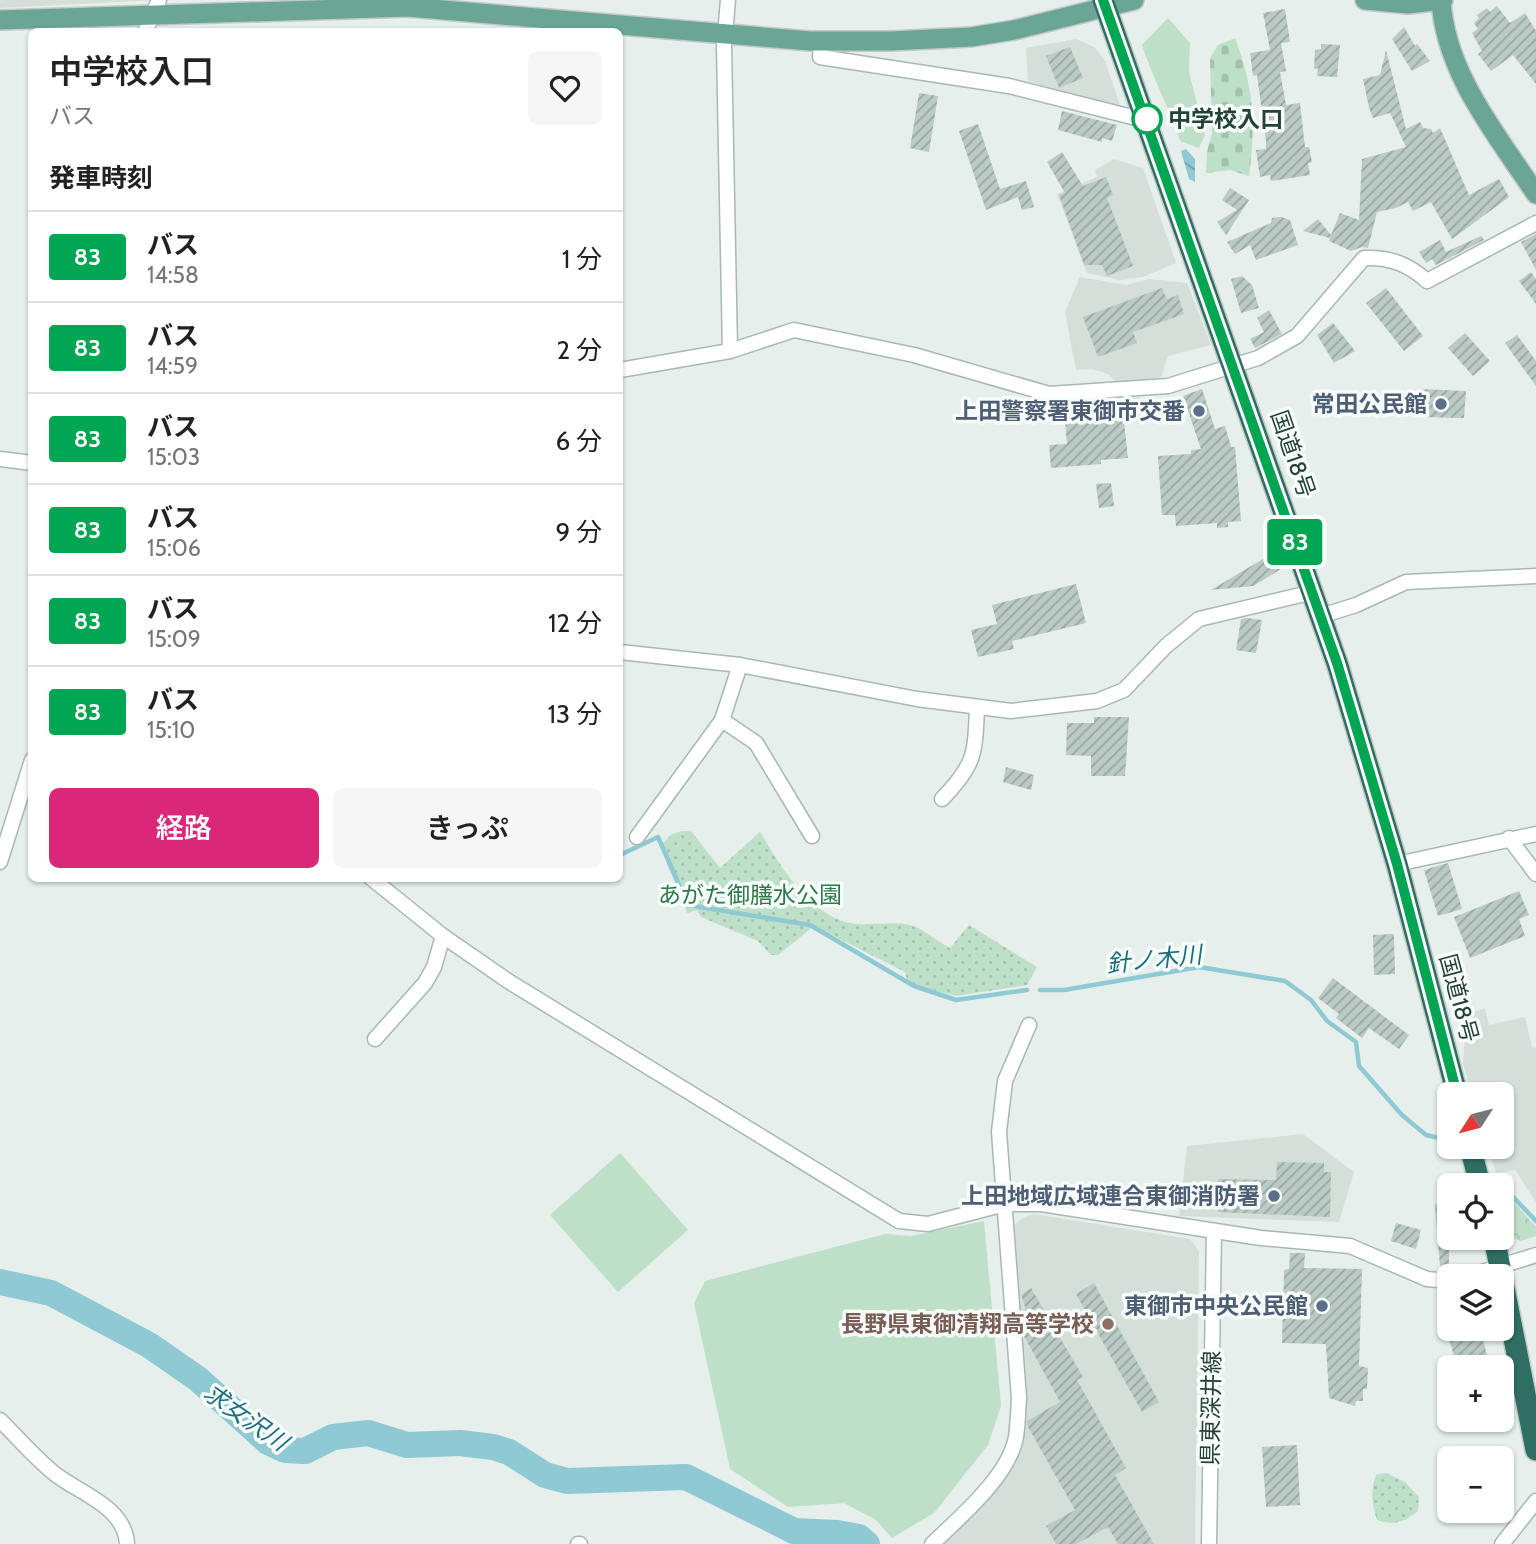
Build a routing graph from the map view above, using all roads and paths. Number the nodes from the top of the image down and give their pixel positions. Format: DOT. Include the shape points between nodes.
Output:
graph roads {
  1 [pos="728,0"];
  2 [pos="1134,0"];
  3 [pos="1365,0"];
  4 [pos="1442,0"];
  5 [pos="1105,4"];
  6 [pos="151,16"];
  7 [pos="0,20"];
  8 [pos="727,31"];
  9 [pos="822,39"];
  10 [pos="891,41"];
  11 [pos="891,67"];
  12 [pos="1148,121"];
  13 [pos="1536,194"];
  14 [pos="1536,223"];
  15 [pos="730,351"];
  16 [pos="1234,364"];
  17 [pos="623,369"];
  18 [pos="0,459"];
  19 [pos="28,462"];
  20 [pos="1536,576"];
  21 [pos="1312,592"];
  22 [pos="1321,616"];
  23 [pos="623,653"];
  24 [pos="740,665"];
  25 [pos="977,707"];
  26 [pos="722,720"];
  27 [pos="28,772"];
  28 [pos="942,799"];
  29 [pos="1536,834"];
  30 [pos="812,836"];
  31 [pos="637,837"];
  32 [pos="1509,838"];
  33 [pos="1,852"];
  34 [pos="1397,864"];
  35 [pos="1536,874"];
  36 [pos="376,882"];
  37 [pos="443,936"];
  38 [pos="1029,1025"];
  39 [pos="375,1039"];
  40 [pos="1454,1082"];
  41 [pos="1005,1204"];
  42 [pos="1214,1231"];
  43 [pos="1536,1255"];
  44 [pos="1510,1264"];
  45 [pos="1437,1280"];
  46 [pos="1514,1332"];
  47 [pos="0,1420"];
  48 [pos="1536,1450"];
  49 [pos="1536,1501"];
  50 [pos="127,1544"];
  51 [pos="932,1544"];
  52 [pos="1209,1544"];
  53 [pos="1502,1544"];
  1 -- 8 [label="street"];
  2 -- 5 [label="main road"];
  3 -- 4 [label="main road" via="1408,4"];
  4 -- 13 [label="main road" via="1447,39 1465,85"];
  5 -- 10 [label="main road" via="1002,33"];
  5 -- 12 [label="highway, 国道18号"];
  6 -- 7 [label="main road"];
  6 -- 8 [label="main road" via="408,7"];
  8 -- 9 [label="main road"];
  8 -- 15 [label="street"];
  9 -- 10 [label="main road"];
  9 -- 11 [label="street" via="820,57"];
  10 -- 11 [label="street"];
  11 -- 12 [label="street" via="1009,86"];
  12 -- 16 [label="highway, 国道18号"];
  14 -- 16 [label="street" via="1427,281 1404,264 1364,258 1297,336 1258,358"];
  15 -- 16 [label="street" via="794,330 914,355 1049,394 1168,386"];
  15 -- 17 [label="street"];
  16 -- 21 [label="highway, 国道18号"];
  18 -- 19 [label="street"];
  20 -- 22 [label="street" via="1406,582 1356,606"];
  21 -- 22 [label="highway, 国道18号"];
  21 -- 25 [label="street" via="1199,619 1124,690 1097,702 1011,711"];
  22 -- 34 [label="highway, 国道18号"];
  23 -- 24 [label="street"];
  24 -- 25 [label="street"];
  24 -- 26 [label="street"];
  25 -- 28 [label="street" via="975,751 963,777"];
  26 -- 30 [label="street" via="756,743"];
  26 -- 31 [label="street"];
  27 -- 33 [label="street"];
  29 -- 32 [label="street"];
  32 -- 34 [label="street"];
  32 -- 35 [label="street"];
  34 -- 40 [label="highway, 国道18号"];
  36 -- 37 [label="street"];
  37 -- 39 [label="street" via="425,983"];
  37 -- 41 [label="street" via="899,1221 928,1224"];
  38 -- 41 [label="street" via="1005,1082 999,1132"];
  41 -- 42 [label="street" via="1041,1204"];
  41 -- 51 [label="street" via="1019,1398 1016,1438 1008,1462"];
  42 -- 45 [label="street" via="1350,1246"];
  42 -- 52 [label="street, 県東深井線"];
  43 -- 44 [label="street"];
  46 -- 48 [label="highway"];
  47 -- 50 [label="street" via="55,1474 108,1508 127,1531"];
  49 -- 53 [label="street"];
}
